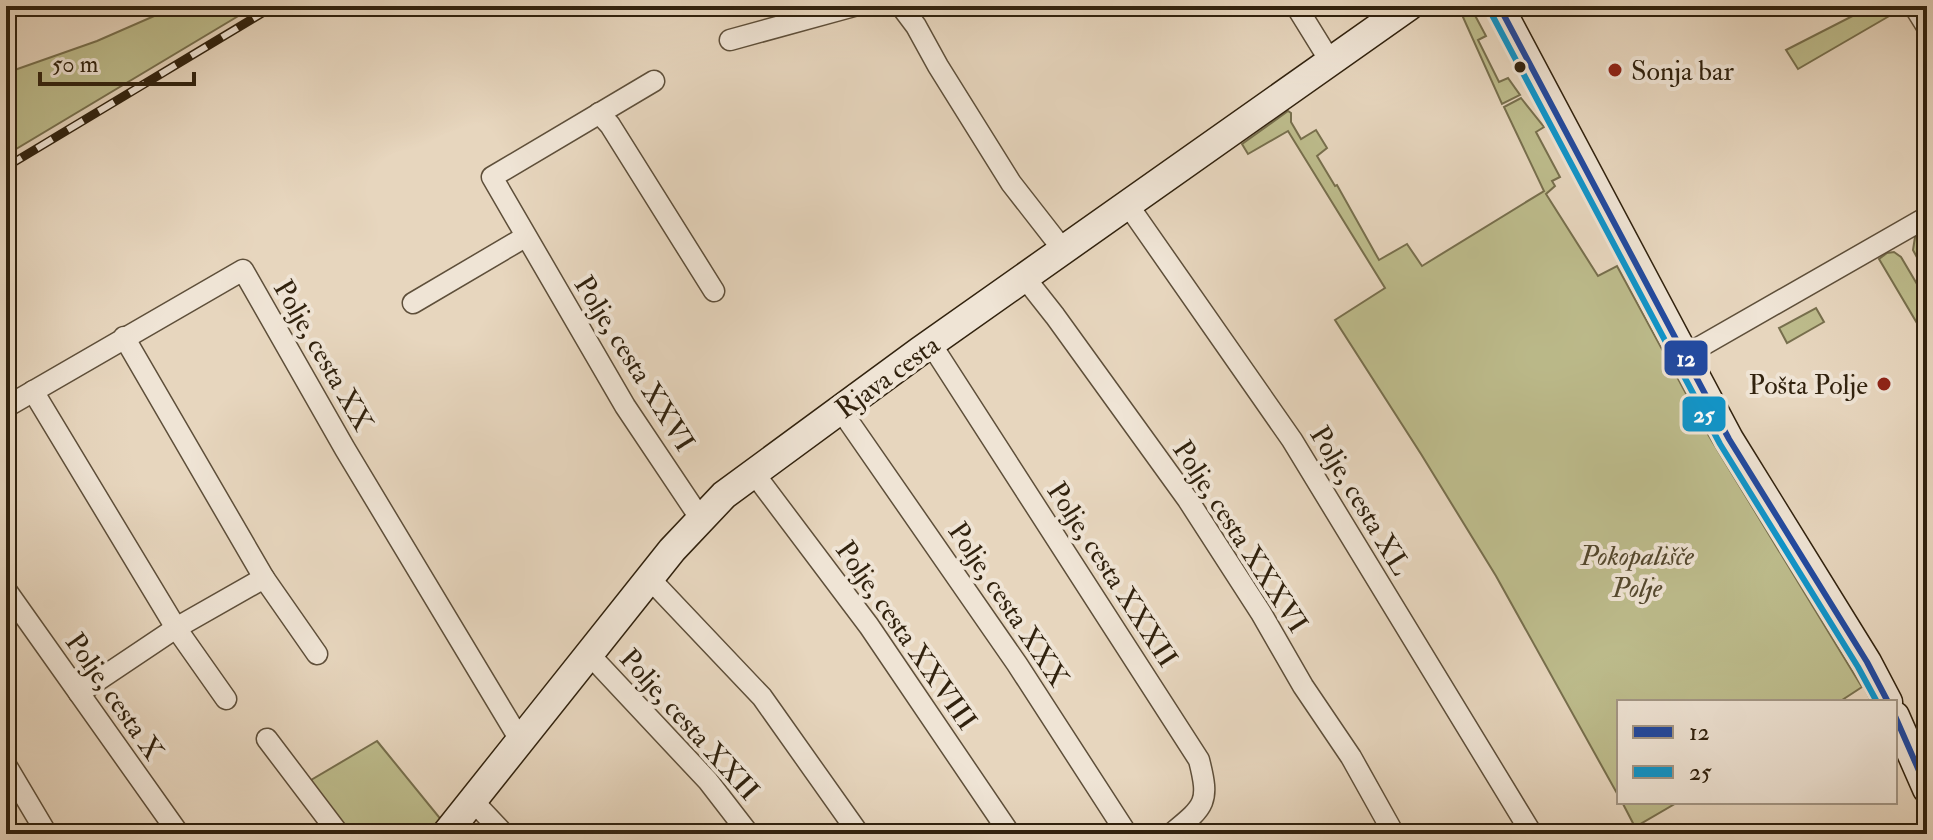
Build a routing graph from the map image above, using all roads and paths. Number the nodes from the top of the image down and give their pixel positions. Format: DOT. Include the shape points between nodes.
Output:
graph roads {
  1 [pos="854,6"];
  2 [pos="901,6"];
  3 [pos="1296,6"];
  4 [pos="1499,6"];
  5 [pos="1914,6"];
  6 [pos="1399,9"];
  7 [pos="1927,27"];
  8 [pos="730,40"];
  9 [pos="1330,61"];
  10 [pos="654,81"];
  11 [pos="599,113"];
  12 [pos="1128,205"];
  13 [pos="1927,217"];
  14 [pos="525,237"];
  15 [pos="1064,251"];
  16 [pos="1025,278"];
  17 [pos="714,291"];
  18 [pos="413,303"];
  19 [pos="124,337"];
  20 [pos="931,344"];
  21 [pos="1684,356"];
  22 [pos="33,391"];
  23 [pos="6,407"];
  24 [pos="840,409"];
  25 [pos="753,472"];
  26 [pos="700,518"];
  27 [pos="264,578"];
  28 [pos="650,579"];
  29 [pos="6,590"];
  30 [pos="176,628"];
  31 [pos="588,653"];
  32 [pos="317,654"];
  33 [pos="79,693"];
  34 [pos="226,699"];
  35 [pos="1887,700"];
  36 [pos="1897,721"];
  37 [pos="267,739"];
  38 [pos="520,740"];
  39 [pos="6,765"];
  40 [pos="1927,789"];
  41 [pos="473,801"];
  42 [pos="47,834"];
  43 [pos="179,834"];
  44 [pos="339,834"];
  45 [pos="446,834"];
  46 [pos="504,834"];
  47 [pos="749,834"];
  48 [pos="859,834"];
  49 [pos="1010,834"];
  50 [pos="1127,834"];
  51 [pos="1171,834"];
  52 [pos="1394,834"];
  53 [pos="1532,834"];
  1 -- 8 [label="street"];
  2 -- 15 [label="street" via="1011,183"];
  3 -- 9 [label="street"];
  4 -- 21 [label="street"];
  5 -- 7 [label="street"];
  6 -- 9 [label="street, Rjava cesta"];
  9 -- 12 [label="street, Rjava cesta"];
  10 -- 11 [label="street, Polje, cesta XXVI"];
  11 -- 14 [label="street, Polje, cesta XXVI" via="492,177"];
  11 -- 17 [label="street"];
  12 -- 15 [label="street, Rjava cesta"];
  12 -- 53 [label="street, Polje, cesta XL" via="1292,440"];
  13 -- 21 [label="street"];
  14 -- 18 [label="street"];
  14 -- 26 [label="street, Polje, cesta XXVI" via="625,406"];
  15 -- 16 [label="street, Rjava cesta"];
  16 -- 20 [label="street, Rjava cesta"];
  16 -- 52 [label="street, Polje, cesta XXXVI" via="1188,500"];
  19 -- 22 [label="street"];
  19 -- 27 [label="street"];
  19 -- 38 [label="street, Polje, cesta XX" via="243,270"];
  20 -- 24 [label="street, Rjava cesta"];
  20 -- 51 [label="street, Polje, cesta XXXII" via="1199,760 1207,791 1197,813"];
  21 -- 35 [label="street"];
  22 -- 23 [label="street"];
  22 -- 30 [label="street"];
  24 -- 25 [label="street, Rjava cesta"];
  24 -- 50 [label="street, Polje, cesta XXX"];
  25 -- 26 [label="street, Rjava cesta"];
  25 -- 49 [label="street, Polje, cesta XXVIII" via="869,626"];
  26 -- 28 [label="street, Rjava cesta"];
  27 -- 30 [label="street"];
  27 -- 32 [label="street"];
  28 -- 31 [label="street, Rjava cesta"];
  28 -- 48 [label="street" via="762,697"];
  29 -- 33 [label="street, Polje, cesta X"];
  30 -- 33 [label="street"];
  30 -- 34 [label="street"];
  31 -- 38 [label="street, Rjava cesta"];
  31 -- 47 [label="street, Polje, cesta XXII" via="708,781"];
  33 -- 43 [label="street, Polje, cesta X"];
  36 -- 40 [label="street"];
  37 -- 44 [label="street"];
  38 -- 41 [label="street, Rjava cesta"];
  39 -- 42 [label="street"];
  41 -- 45 [label="street, Rjava cesta"];
  41 -- 46 [label="street"];
}
